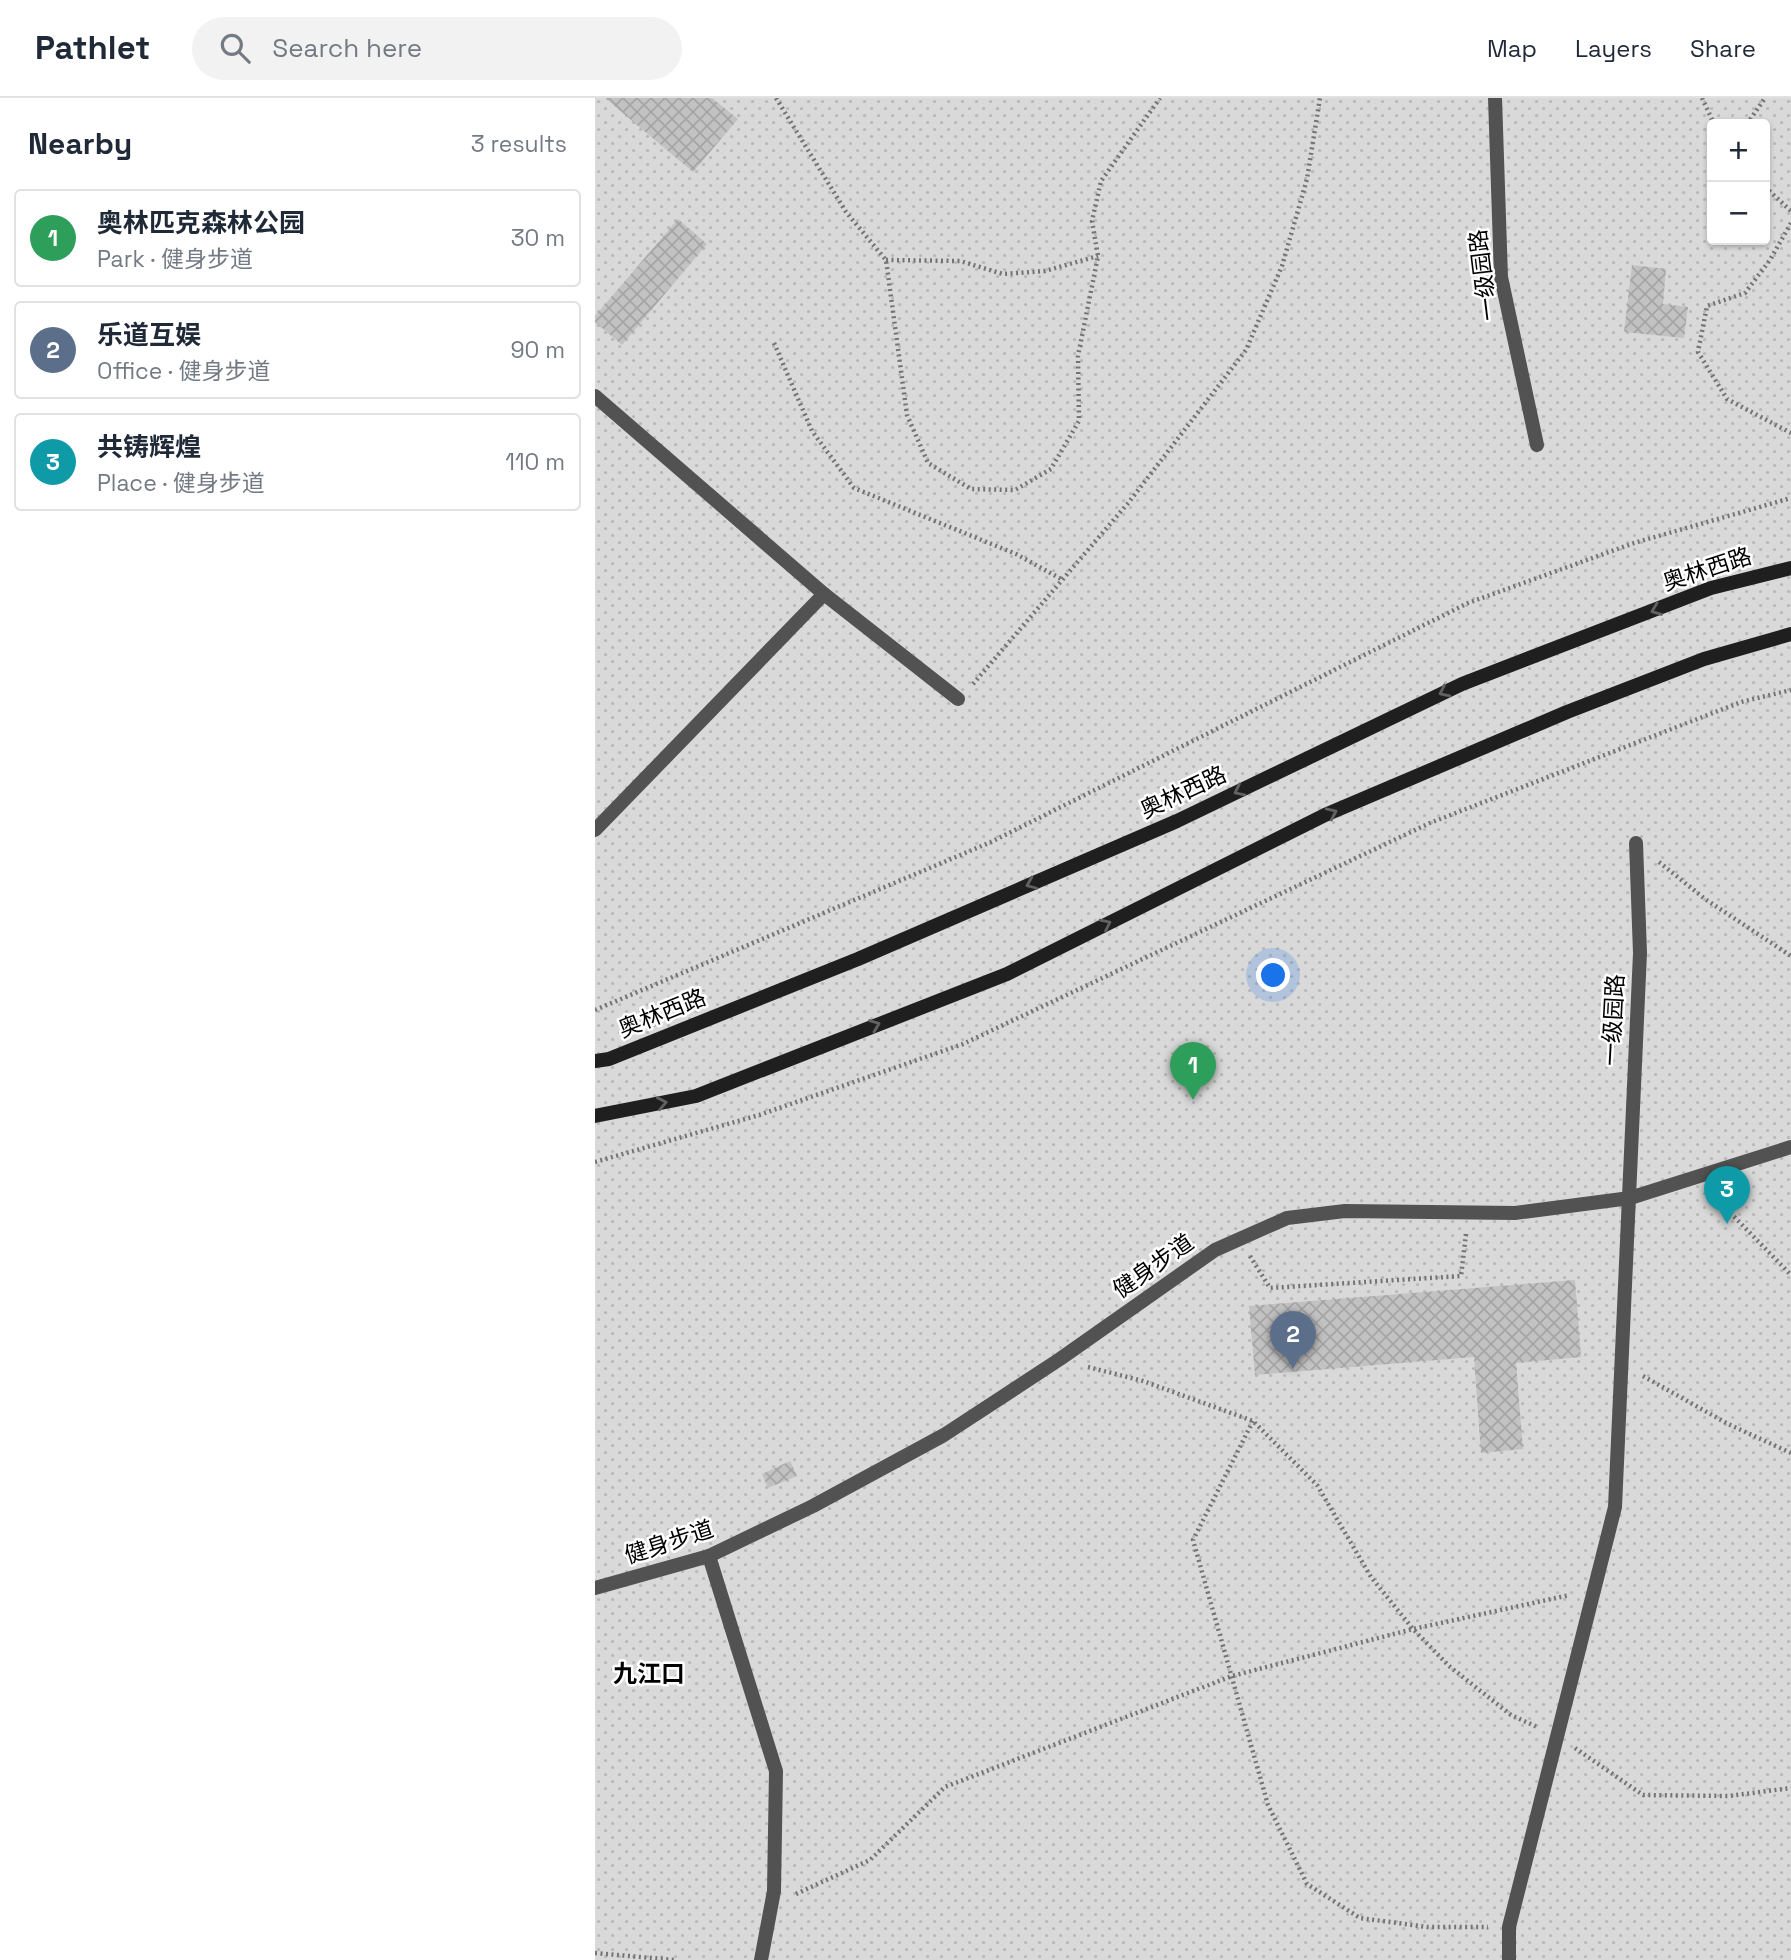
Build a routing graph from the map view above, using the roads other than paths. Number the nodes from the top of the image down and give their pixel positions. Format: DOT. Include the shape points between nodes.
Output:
graph roads {
  1 [pos="1495,98"];
  2 [pos="595,396"];
  3 [pos="1537,444"];
  4 [pos="1791,568"];
  5 [pos="824,594"];
  6 [pos="1791,634"];
  7 [pos="958,699"];
  8 [pos="595,830"];
  9 [pos="1636,844"];
  10 [pos="595,1061"];
  11 [pos="595,1116"];
  12 [pos="1791,1147"];
  13 [pos="1630,1198"];
  14 [pos="709,1556"];
  15 [pos="595,1588"];
  16 [pos="761,1960"];
  17 [pos="1509,1960"];
  1 -- 3 [label="street, 一级园路" via="1501,277"];
  2 -- 5 [label="street"];
  4 -- 10 [label="main road, 奥林西路, one-way" via="1711,588 1462,684 1177,821 858,959"];
  5 -- 7 [label="street"];
  5 -- 8 [label="street"];
  11 -- 6 [label="main road, one-way" via="696,1096 1007,974 1325,815 1567,712 1704,659"];
  9 -- 13 [label="street, 一级园路" via="1640,953"];
  12 -- 13 [label="street, 健身步道"];
  13 -- 14 [label="street, 健身步道" via="1515,1213 1345,1211 1287,1218 1215,1250 944,1435"];
  13 -- 17 [label="street, 一级园路" via="1615,1507 1509,1927"];
  14 -- 15 [label="street, 健身步道"];
  14 -- 16 [label="street" via="776,1771 771,1906"];
}
